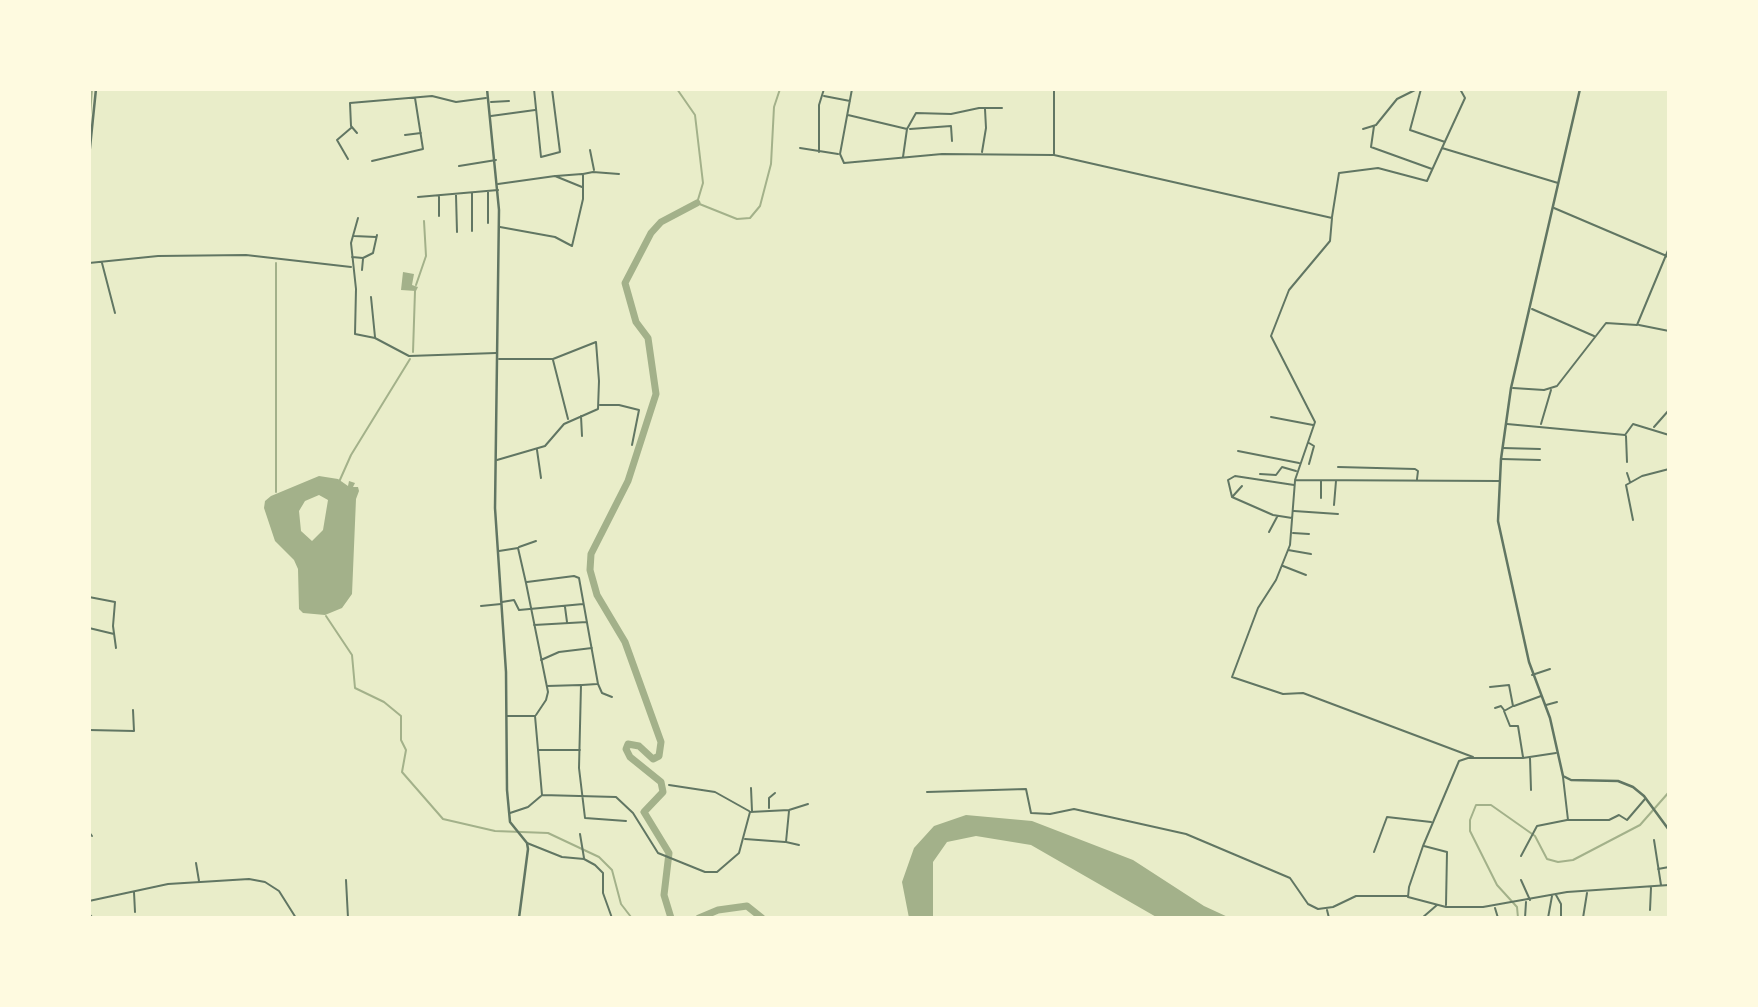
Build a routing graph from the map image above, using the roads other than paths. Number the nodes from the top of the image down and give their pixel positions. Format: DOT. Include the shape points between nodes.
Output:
graph roads {
  1 [pos="96,89"];
  2 [pos="487,89"];
  3 [pos="534,89"];
  4 [pos="552,89"];
  5 [pos="824,89"];
  6 [pos="852,89"];
  7 [pos="1054,89"];
  8 [pos="1417,89"];
  9 [pos="1422,89"];
  10 [pos="1461,89"];
  11 [pos="1580,89"];
  12 [pos="823,95"];
  13 [pos="415,97"];
  14 [pos="489,100"];
  15 [pos="509,101"];
  16 [pos="850,101"];
  17 [pos="985,108"];
  18 [pos="1002,108"];
  19 [pos="536,110"];
  20 [pos="847,115"];
  21 [pos="491,116"];
  22 [pos="1374,126"];
  23 [pos="352,127"];
  24 [pos="908,129"];
  25 [pos="1363,129"];
  26 [pos="356,133"];
  27 [pos="422,133"];
  28 [pos="405,135"];
  29 [pos="952,141"];
  30 [pos="1445,142"];
  31 [pos="800,148"];
  32 [pos="1442,148"];
  33 [pos="590,150"];
  34 [pos="819,152"];
  35 [pos="839,154"];
  36 [pos="982,154"];
  37 [pos="1054,155"];
  38 [pos="89,157"];
  39 [pos="903,158"];
  40 [pos="348,159"];
  41 [pos="496,160"];
  42 [pos="372,161"];
  43 [pos="459,166"];
  44 [pos="1433,169"];
  45 [pos="593,172"];
  46 [pos="583,174"];
  47 [pos="619,174"];
  48 [pos="555,176"];
  49 [pos="1559,183"];
  50 [pos="498,184"];
  51 [pos="583,187"];
  52 [pos="498,190"];
  53 [pos="488,191"];
  54 [pos="471,193"];
  55 [pos="456,195"];
  56 [pos="439,196"];
  57 [pos="418,197"];
  58 [pos="1553,208"];
  59 [pos="439,216"];
  60 [pos="358,218"];
  61 [pos="1332,218"];
  62 [pos="488,223"];
  63 [pos="499,227"];
  64 [pos="472,231"];
  65 [pos="457,232"];
  66 [pos="352,236"];
  67 [pos="1669,248"];
  68 [pos="1664,256"];
  69 [pos="352,257"];
  70 [pos="1669,257"];
  71 [pos="363,258"];
  72 [pos="101,262"];
  73 [pos="89,263"];
  74 [pos="351,268"];
  75 [pos="362,270"];
  76 [pos="371,297"];
  77 [pos="1531,308"];
  78 [pos="115,313"];
  79 [pos="1637,325"];
  80 [pos="1669,331"];
  81 [pos="1594,337"];
  82 [pos="375,338"];
  83 [pos="498,353"];
  84 [pos="498,359"];
  85 [pos="553,359"];
  86 [pos="1511,388"];
  87 [pos="1551,389"];
  88 [pos="599,405"];
  89 [pos="1669,410"];
  90 [pos="581,415"];
  91 [pos="1270,417"];
  92 [pos="569,421"];
  93 [pos="1505,424"];
  94 [pos="1541,425"];
  95 [pos="1314,426"];
  96 [pos="1653,428"];
  97 [pos="1625,435"];
  98 [pos="1669,435"];
  99 [pos="582,436"];
  100 [pos="1308,443"];
  101 [pos="632,445"];
  102 [pos="1502,448"];
  103 [pos="537,449"];
  104 [pos="1540,449"];
  105 [pos="1238,451"];
  106 [pos="1501,458"];
  107 [pos="496,460"];
  108 [pos="1540,460"];
  109 [pos="1628,462"];
  110 [pos="1299,463"];
  111 [pos="1309,464"];
  112 [pos="1338,467"];
  113 [pos="1669,469"];
  114 [pos="1297,471"];
  115 [pos="1627,473"];
  116 [pos="1260,474"];
  117 [pos="541,478"];
  118 [pos="1295,480"];
  119 [pos="1321,480"];
  120 [pos="1336,480"];
  121 [pos="1416,480"];
  122 [pos="1499,481"];
  123 [pos="1630,483"];
  124 [pos="1294,485"];
  125 [pos="1241,486"];
  126 [pos="1232,497"];
  127 [pos="1321,498"];
  128 [pos="1334,505"];
  129 [pos="1293,510"];
  130 [pos="1338,514"];
  131 [pos="1277,516"];
  132 [pos="1293,519"];
  133 [pos="1633,520"];
  134 [pos="1269,532"];
  135 [pos="1293,533"];
  136 [pos="1309,534"];
  137 [pos="536,541"];
  138 [pos="518,548"];
  139 [pos="1288,550"];
  140 [pos="497,551"];
  141 [pos="1311,554"];
  142 [pos="1282,566"];
  143 [pos="1306,575"];
  144 [pos="526,583"];
  145 [pos="90,597"];
  146 [pos="501,603"];
  147 [pos="584,604"];
  148 [pos="481,606"];
  149 [pos="564,606"];
  150 [pos="530,608"];
  151 [pos="89,616"];
  152 [pos="588,622"];
  153 [pos="567,624"];
  154 [pos="534,625"];
  155 [pos="89,628"];
  156 [pos="114,634"];
  157 [pos="116,648"];
  158 [pos="593,648"];
  159 [pos="541,660"];
  160 [pos="1550,669"];
  161 [pos="1532,675"];
  162 [pos="598,684"];
  163 [pos="580,685"];
  164 [pos="547,686"];
  165 [pos="1490,687"];
  166 [pos="1541,696"];
  167 [pos="612,697"];
  168 [pos="1557,702"];
  169 [pos="1545,705"];
  170 [pos="1513,706"];
  171 [pos="1495,708"];
  172 [pos="133,710"];
  173 [pos="1504,710"];
  174 [pos="506,716"];
  175 [pos="535,716"];
  176 [pos="89,730"];
  177 [pos="538,750"];
  178 [pos="581,750"];
  179 [pos="1557,753"];
  180 [pos="1474,757"];
  181 [pos="1530,757"];
  182 [pos="1523,758"];
  183 [pos="1563,776"];
  184 [pos="669,785"];
  185 [pos="751,788"];
  186 [pos="1531,790"];
  187 [pos="927,792"];
  188 [pos="775,793"];
  189 [pos="542,795"];
  190 [pos="582,796"];
  191 [pos="1646,799"];
  192 [pos="808,804"];
  193 [pos="769,809"];
  194 [pos="789,810"];
  195 [pos="751,812"];
  196 [pos="508,813"];
  197 [pos="1568,820"];
  198 [pos="626,821"];
  199 [pos="1432,822"];
  200 [pos="1669,830"];
  201 [pos="89,832"];
  202 [pos="580,834"];
  203 [pos="92,836"];
  204 [pos="743,839"];
  205 [pos="1654,840"];
  206 [pos="786,842"];
  207 [pos="527,843"];
  208 [pos="799,845"];
  209 [pos="1423,846"];
  210 [pos="1374,852"];
  211 [pos="1521,856"];
  212 [pos="584,859"];
  213 [pos="196,863"];
  214 [pos="1669,867"];
  215 [pos="1657,869"];
  216 [pos="346,880"];
  217 [pos="1521,880"];
  218 [pos="199,882"];
  219 [pos="1669,885"];
  220 [pos="1661,886"];
  221 [pos="1651,887"];
  222 [pos="134,891"];
  223 [pos="1587,892"];
  224 [pos="1554,895"];
  225 [pos="1408,896"];
  226 [pos="89,901"];
  227 [pos="1528,901"];
  228 [pos="1438,905"];
  229 [pos="1446,906"];
  230 [pos="1494,907"];
  231 [pos="89,908"];
  232 [pos="1326,909"];
  233 [pos="1650,909"];
  234 [pos="135,912"];
  235 [pos="91,915"];
  236 [pos="296,918"];
  237 [pos="348,918"];
  238 [pos="519,918"];
  239 [pos="612,918"];
  240 [pos="1329,918"];
  241 [pos="1422,918"];
  242 [pos="1498,918"];
  243 [pos="1525,918"];
  244 [pos="1548,918"];
  245 [pos="1561,918"];
  246 [pos="1583,918"];
  1 -- 38 [label="street"];
  2 -- 14 [label="street"];
  3 -- 19 [label="street"];
  4 -- 19 [label="street" via="560,152 541,156"];
  5 -- 12 [label="street"];
  6 -- 16 [label="street"];
  7 -- 37 [label="street"];
  8 -- 22 [label="street" via="1398,99"];
  9 -- 30 [label="street" via="1410,130"];
  10 -- 30 [label="street" via="1465,97"];
  11 -- 49 [label="street"];
  12 -- 16 [label="street"];
  12 -- 34 [label="street" via="818,105"];
  13 -- 14 [label="street"];
  13 -- 23 [label="street" via="350,103"];
  13 -- 27 [label="street"];
  14 -- 15 [label="street"];
  14 -- 21 [label="street"];
  16 -- 20 [label="street"];
  17 -- 18 [label="street"];
  17 -- 24 [label="street" via="962,114 916,113"];
  17 -- 36 [label="street"];
  19 -- 21 [label="street"];
  20 -- 24 [label="street"];
  20 -- 35 [label="street"];
  21 -- 41 [label="street"];
  22 -- 25 [label="street"];
  22 -- 44 [label="street" via="1372,148"];
  23 -- 26 [label="street"];
  23 -- 40 [label="street" via="337,138"];
  24 -- 29 [label="street" via="951,127"];
  24 -- 39 [label="street"];
  27 -- 28 [label="street"];
  27 -- 42 [label="street" via="423,149"];
  30 -- 32 [label="street"];
  31 -- 34 [label="street"];
  32 -- 44 [label="street"];
  32 -- 49 [label="street"];
  33 -- 45 [label="street"];
  34 -- 35 [label="street"];
  35 -- 39 [label="street" via="844,163"];
  36 -- 37 [label="street"];
  36 -- 39 [label="street"];
  37 -- 61 [label="street"];
  41 -- 43 [label="street"];
  41 -- 50 [label="street"];
  44 -- 61 [label="street" via="1427,181 1378,168 1343,172 1336,178"];
  45 -- 46 [label="street"];
  45 -- 47 [label="street"];
  46 -- 48 [label="street"];
  46 -- 51 [label="street"];
  48 -- 50 [label="street"];
  48 -- 51 [label="street"];
  49 -- 58 [label="street"];
  50 -- 52 [label="street"];
  51 -- 63 [label="street" via="572,246 555,237"];
  52 -- 53 [label="street"];
  52 -- 63 [label="street"];
  53 -- 54 [label="street"];
  53 -- 62 [label="street"];
  54 -- 55 [label="street"];
  54 -- 64 [label="street"];
  55 -- 56 [label="street"];
  55 -- 65 [label="street"];
  56 -- 57 [label="street"];
  56 -- 59 [label="street"];
  58 -- 68 [label="street"];
  58 -- 77 [label="street"];
  60 -- 66 [label="street"];
  61 -- 95 [label="street" via="1330,241 1289,290 1271,336"];
  63 -- 83 [label="street"];
  66 -- 69 [label="street"];
  66 -- 71 [label="street" via="377,236 373,253"];
  67 -- 68 [label="street"];
  68 -- 70 [label="street"];
  68 -- 79 [label="street"];
  69 -- 71 [label="street"];
  69 -- 74 [label="street"];
  71 -- 75 [label="street"];
  72 -- 73 [label="street"];
  72 -- 74 [label="street" via="246,255"];
  72 -- 78 [label="street"];
  74 -- 82 [label="street" via="356,289 355,334"];
  76 -- 82 [label="street"];
  77 -- 81 [label="street"];
  77 -- 86 [label="street"];
  79 -- 80 [label="street"];
  79 -- 81 [label="street" via="1608,322"];
  81 -- 87 [label="street" via="1561,383"];
  82 -- 83 [label="street" via="409,356"];
  83 -- 84 [label="street"];
  84 -- 85 [label="street"];
  84 -- 107 [label="street"];
  85 -- 88 [label="street" via="596,342"];
  85 -- 92 [label="street"];
  86 -- 87 [label="street"];
  86 -- 93 [label="street"];
  87 -- 94 [label="street"];
  88 -- 90 [label="street"];
  88 -- 101 [label="street" via="639,410"];
  89 -- 96 [label="street"];
  90 -- 92 [label="street"];
  90 -- 99 [label="street"];
  91 -- 95 [label="street"];
  92 -- 103 [label="street"];
  93 -- 94 [label="street"];
  93 -- 102 [label="street"];
  94 -- 97 [label="street"];
  95 -- 100 [label="street"];
  96 -- 97 [label="street" via="1631,425"];
  96 -- 98 [label="street"];
  97 -- 109 [label="street"];
  100 -- 110 [label="street"];
  100 -- 111 [label="street" via="1314,445"];
  102 -- 104 [label="street"];
  102 -- 106 [label="street"];
  103 -- 107 [label="street"];
  103 -- 117 [label="street"];
  105 -- 110 [label="street"];
  106 -- 108 [label="street"];
  106 -- 122 [label="street"];
  107 -- 140 [label="street"];
  110 -- 114 [label="street"];
  112 -- 121 [label="street" via="1416,469"];
  113 -- 123 [label="street"];
  114 -- 116 [label="street" via="1282,467 1276,475"];
  114 -- 118 [label="street"];
  115 -- 123 [label="street"];
  118 -- 119 [label="street"];
  118 -- 124 [label="street"];
  119 -- 120 [label="street"];
  119 -- 127 [label="street"];
  120 -- 121 [label="street"];
  120 -- 128 [label="street"];
  121 -- 122 [label="street"];
  122 -- 161 [label="street" via="1499,528"];
  123 -- 133 [label="street" via="1625,488"];
  124 -- 126 [label="street" via="1230,476"];
  124 -- 129 [label="street"];
  125 -- 126 [label="street"];
  126 -- 131 [label="street"];
  129 -- 130 [label="street"];
  129 -- 132 [label="street"];
  131 -- 132 [label="street"];
  131 -- 134 [label="street"];
  132 -- 135 [label="street"];
  135 -- 136 [label="street"];
  135 -- 139 [label="street"];
  137 -- 138 [label="street"];
  138 -- 140 [label="street"];
  138 -- 144 [label="street"];
  139 -- 141 [label="street"];
  139 -- 142 [label="street"];
  140 -- 146 [label="street"];
  142 -- 143 [label="street"];
  142 -- 180 [label="street" via="1258,608 1233,677 1283,694 1304,693"];
  144 -- 147 [label="street" via="577,576"];
  144 -- 150 [label="street"];
  145 -- 151 [label="street"];
  145 -- 156 [label="street" via="115,602"];
  146 -- 148 [label="street"];
  146 -- 150 [label="street" via="514,600 519,610"];
  146 -- 174 [label="street"];
  147 -- 149 [label="street"];
  147 -- 152 [label="street"];
  149 -- 150 [label="street"];
  149 -- 153 [label="street"];
  150 -- 154 [label="street"];
  152 -- 153 [label="street"];
  152 -- 158 [label="street"];
  153 -- 154 [label="street"];
  154 -- 159 [label="street"];
  155 -- 156 [label="street"];
  156 -- 157 [label="street"];
  158 -- 159 [label="street" via="559,652"];
  158 -- 162 [label="street"];
  159 -- 164 [label="street"];
  160 -- 161 [label="street"];
  161 -- 166 [label="street"];
  162 -- 163 [label="street"];
  162 -- 167 [label="street" via="601,693"];
  163 -- 164 [label="street"];
  163 -- 178 [label="street"];
  164 -- 175 [label="street" via="547,700"];
  165 -- 170 [label="street" via="1508,684"];
  166 -- 169 [label="street"];
  166 -- 170 [label="street"];
  168 -- 169 [label="street"];
  169 -- 179 [label="street"];
  170 -- 173 [label="street"];
  171 -- 173 [label="street"];
  172 -- 176 [label="street" via="132,732"];
  173 -- 182 [label="street" via="1510,726 1518,726"];
  174 -- 175 [label="street"];
  174 -- 196 [label="street"];
  175 -- 177 [label="street"];
  177 -- 178 [label="street"];
  177 -- 189 [label="street"];
  178 -- 190 [label="street"];
  179 -- 181 [label="street"];
  179 -- 183 [label="street"];
  180 -- 182 [label="street"];
  180 -- 199 [label="street" via="1458,763"];
  181 -- 182 [label="street"];
  181 -- 186 [label="street"];
  183 -- 191 [label="street" via="1575,781 1618,781"];
  183 -- 197 [label="street"];
  184 -- 195 [label="street" via="723,794"];
  185 -- 195 [label="street"];
  187 -- 232 [label="street" via="1026,789 1031,813 1074,809 1186,834 1290,878 1308,904"];
  188 -- 193 [label="street" via="768,799"];
  189 -- 190 [label="street"];
  189 -- 196 [label="street" via="528,807"];
  190 -- 198 [label="street" via="587,820"];
  190 -- 204 [label="street" via="619,798 658,853 705,872 717,872 739,853"];
  191 -- 197 [label="street" via="1627,820 1619,815 1609,820"];
  191 -- 200 [label="street"];
  192 -- 194 [label="street"];
  193 -- 194 [label="street"];
  193 -- 195 [label="street"];
  194 -- 206 [label="street"];
  195 -- 204 [label="street"];
  196 -- 207 [label="street" via="512,826"];
  197 -- 211 [label="street" via="1535,828"];
  199 -- 209 [label="street"];
  199 -- 210 [label="street" via="1387,817"];
  201 -- 203 [label="street"];
  202 -- 212 [label="street"];
  204 -- 206 [label="street"];
  205 -- 215 [label="street"];
  206 -- 208 [label="street"];
  207 -- 212 [label="street" via="562,857"];
  207 -- 238 [label="street"];
  209 -- 225 [label="street"];
  209 -- 229 [label="street" via="1447,851"];
  212 -- 239 [label="street" via="603,873 603,893"];
  213 -- 218 [label="street"];
  214 -- 215 [label="street"];
  215 -- 220 [label="street"];
  216 -- 237 [label="street"];
  217 -- 227 [label="street"];
  218 -- 222 [label="street"];
  218 -- 236 [label="street" via="233,878 265,882 279,891"];
  219 -- 220 [label="street"];
  220 -- 221 [label="street"];
  221 -- 223 [label="street"];
  221 -- 233 [label="street"];
  222 -- 226 [label="street"];
  222 -- 234 [label="street"];
  223 -- 224 [label="street"];
  223 -- 246 [label="street"];
  224 -- 227 [label="street"];
  224 -- 244 [label="street"];
  224 -- 245 [label="street" via="1561,904"];
  225 -- 228 [label="street"];
  225 -- 232 [label="street" via="1356,896"];
  227 -- 230 [label="street"];
  227 -- 243 [label="street"];
  228 -- 229 [label="street"];
  228 -- 241 [label="street"];
  229 -- 230 [label="street"];
  230 -- 242 [label="street"];
  231 -- 235 [label="street"];
  232 -- 240 [label="street"];
}
